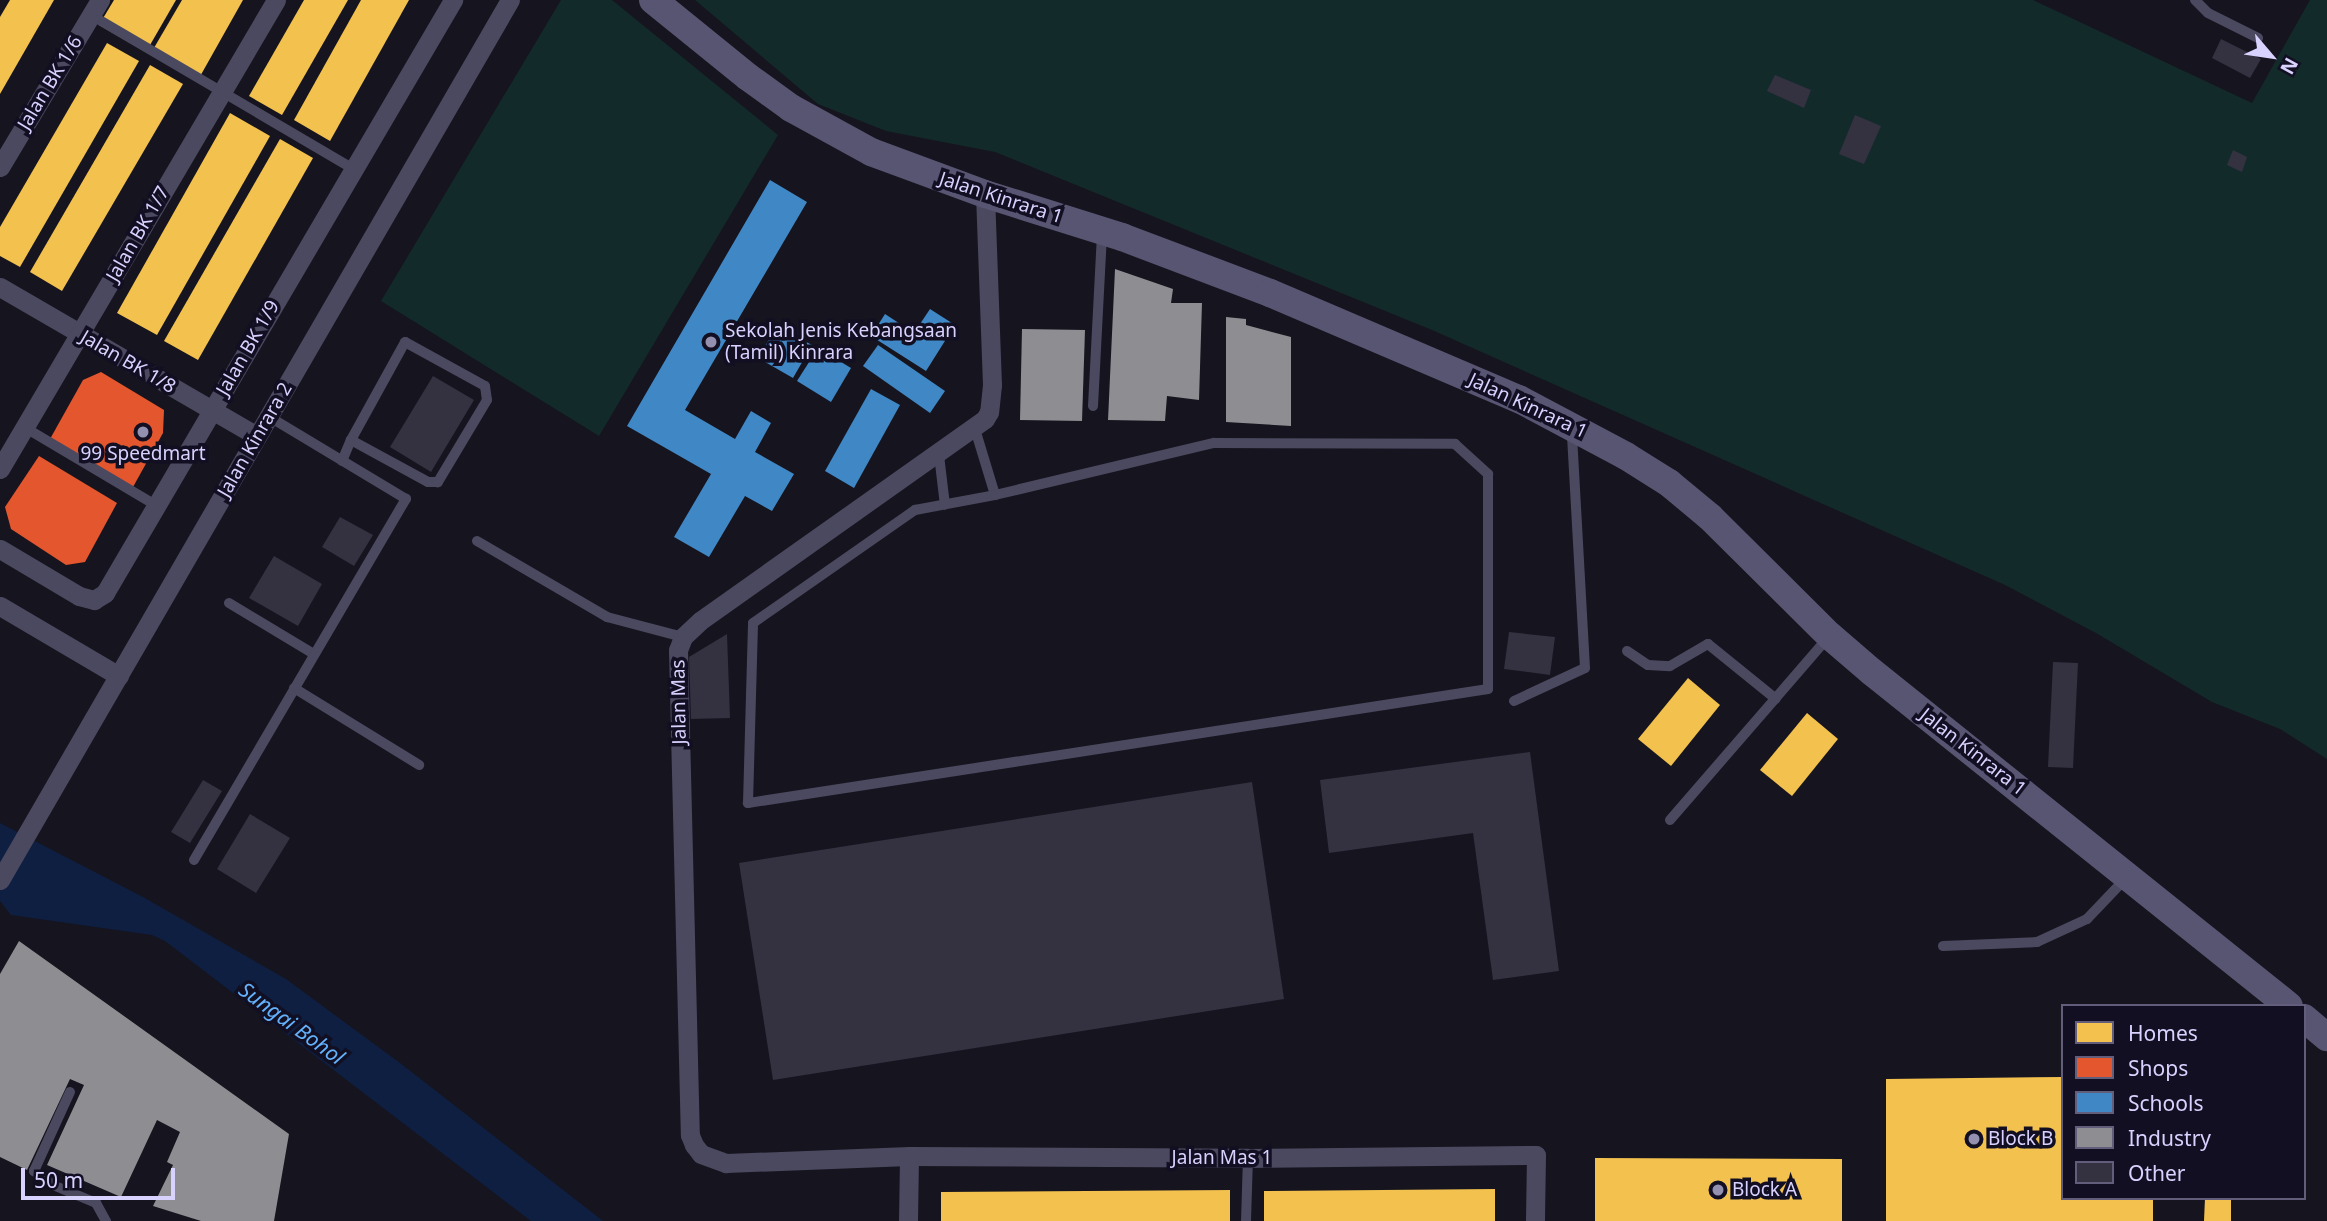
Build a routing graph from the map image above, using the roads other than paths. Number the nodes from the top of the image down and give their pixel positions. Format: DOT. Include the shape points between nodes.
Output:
graph roads {
  1 [pos="276,0"];
  2 [pos="453,0"];
  3 [pos="510,0"];
  4 [pos="653,0"];
  5 [pos="2195,0"];
  6 [pos="94,5"];
  7 [pos="2258,38"];
  8 [pos="222,92"];
  9 [pos="0,167"];
  10 [pos="354,169"];
  11 [pos="985,194"];
  12 [pos="1102,231"];
  13 [pos="0,287"];
  14 [pos="79,334"];
  15 [pos="1093,406"];
  16 [pos="212,410"];
  17 [pos="268,416"];
  18 [pos="1572,425"];
  19 [pos="24,428"];
  20 [pos="975,429"];
  21 [pos="257,436"];
  22 [pos="351,440"];
  23 [pos="939,455"];
  24 [pos="342,461"];
  25 [pos="0,469"];
  26 [pos="995,495"];
  27 [pos="944,505"];
  28 [pos="156,506"];
  29 [pos="477,541"];
  30 [pos="0,549"];
  31 [pos="229,603"];
  32 [pos="0,606"];
  33 [pos="1830,636"];
  34 [pos="683,637"];
  35 [pos="1627,651"];
  36 [pos="314,654"];
  37 [pos="119,676"];
  38 [pos="294,688"];
  39 [pos="1776,699"];
  40 [pos="1514,701"];
  41 [pos="419,765"];
  42 [pos="1670,820"];
  43 [pos="194,860"];
  44 [pos="2129,875"];
  45 [pos="0,880"];
  46 [pos="1943,946"];
  47 [pos="2287,1004"];
  48 [pos="2306,1020"];
  49 [pos="2327,1037"];
  50 [pos="70,1092"];
  51 [pos="909,1156"];
  52 [pos="1248,1158"];
  53 [pos="106,1221"];
  54 [pos="908,1221"];
  55 [pos="1246,1221"];
  56 [pos="1535,1221"];
  1 -- 8 [label="street, Jalan BK 1/7"];
  2 -- 10 [label="street, Jalan BK 1/9"];
  3 -- 17 [label="street, Jalan Kinrara 2"];
  4 -- 11 [label="street, Jalan Kinrara 1" via="748,77 826,130 871,152"];
  5 -- 7 [label="lane" via="2208,13"];
  6 -- 8 [label="lane"];
  6 -- 9 [label="street, Jalan BK 1/6"];
  8 -- 10 [label="lane"];
  8 -- 14 [label="street, Jalan BK 1/7"];
  10 -- 16 [label="street, Jalan BK 1/9"];
  11 -- 12 [label="street, Jalan Kinrara 1"];
  11 -- 20 [label="street, Jalan Mas" via="992,385 989,412"];
  12 -- 15 [label="lane"];
  12 -- 18 [label="street, Jalan Kinrara 1" via="1270,293"];
  13 -- 14 [label="street, Jalan BK 1/8"];
  14 -- 16 [label="street, Jalan BK 1/8"];
  14 -- 19 [label="street, Jalan BK 1/7"];
  16 -- 21 [label="street, Jalan BK 1/8"];
  16 -- 28 [label="street, Jalan BK 1/9"];
  17 -- 21 [label="street, Jalan Kinrara 2"];
  17 -- 24 [label="lane"];
  18 -- 33 [label="street, Jalan Kinrara 1" via="1669,483 1710,517"];
  18 -- 40 [label="lane" via="1585,668"];
  19 -- 25 [label="street, Jalan BK 1/7"];
  19 -- 28 [label="lane"];
  20 -- 23 [label="street, Jalan Mas"];
  20 -- 26 [label="lane"];
  21 -- 37 [label="street, Jalan Kinrara 2"];
  22 -- 22 [label="lane" via="405,342 485,386 487,400 438,482 428,482"];
  22 -- 24 [label="lane"];
  23 -- 27 [label="lane"];
  23 -- 34 [label="street, Jalan Mas"];
  24 -- 36 [label="lane" via="406,499"];
  26 -- 27 [label="lane"];
  26 -- 27 [label="lane" via="1214,443 1455,444 1488,474 1488,690 748,803 753,623 915,510"];
  28 -- 30 [label="street, Jalan BK 1/9" via="105,593 94,600"];
  29 -- 34 [label="lane" via="607,617"];
  31 -- 36 [label="lane"];
  32 -- 37 [label="street"];
  33 -- 39 [label="lane"];
  33 -- 44 [label="street, Jalan Kinrara 1"];
  34 -- 51 [label="street, Jalan Mas" via="678,662 690,1135 694,1145 701,1154 726,1163"];
  35 -- 39 [label="lane" via="1648,664 1670,666 1708,644"];
  36 -- 38 [label="lane"];
  37 -- 45 [label="street, Jalan Kinrara 2"];
  38 -- 41 [label="lane"];
  38 -- 43 [label="lane"];
  39 -- 42 [label="lane"];
  44 -- 46 [label="lane" via="2087,919 2037,942"];
  44 -- 47 [label="street, Jalan Kinrara 1"];
  48 -- 49 [label="street"];
  50 -- 53 [label="lane" via="34,1171 53,1185 96,1203"];
  51 -- 52 [label="street, Jalan Mas 1"];
  51 -- 54 [label="street"];
  52 -- 55 [label="lane"];
  52 -- 56 [label="street, Jalan Mas 1" via="1535,1155"];
}
